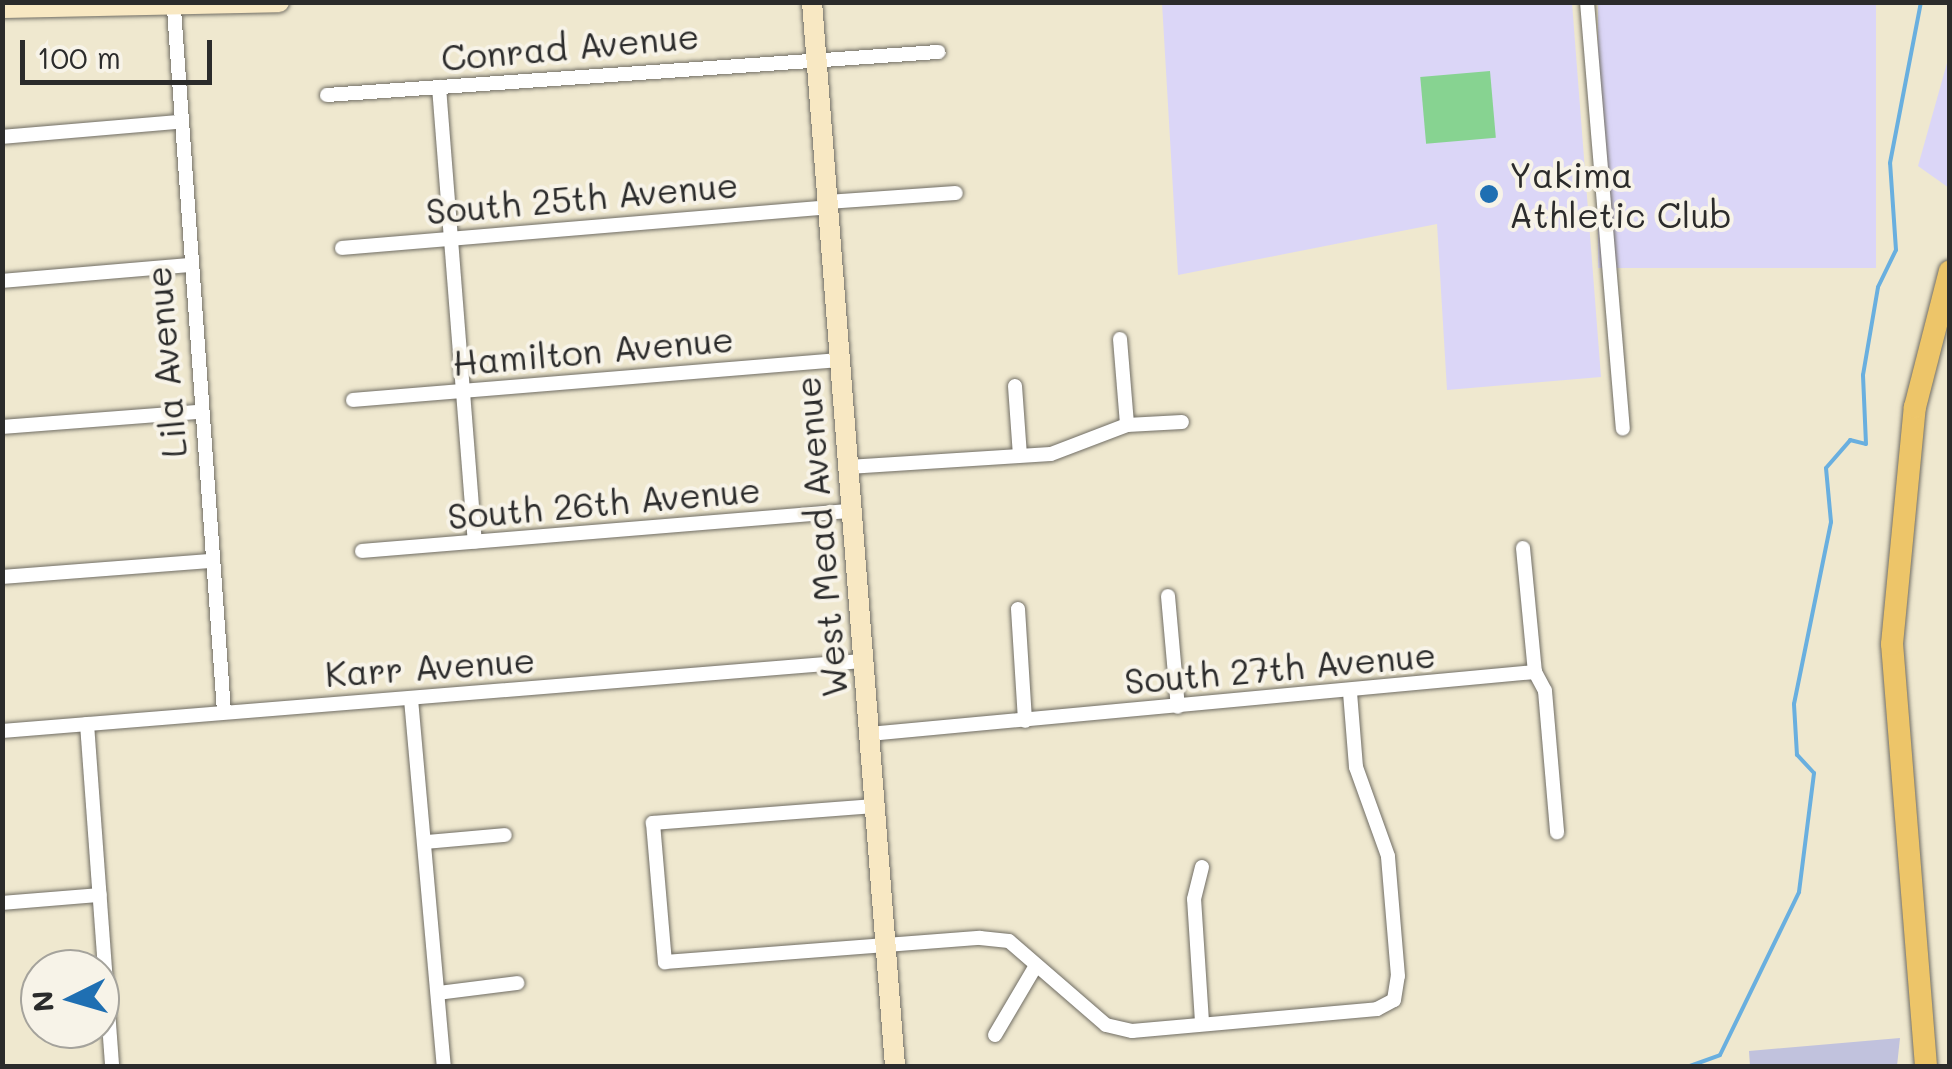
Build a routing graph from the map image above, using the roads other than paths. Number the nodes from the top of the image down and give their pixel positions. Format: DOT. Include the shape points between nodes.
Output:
graph roads {
  1 [pos="279,2"];
  2 [pos="812,2"];
  3 [pos="1588,2"];
  4 [pos="15,5"];
  5 [pos="174,9"];
  6 [pos="938,52"];
  7 [pos="815,58"];
  8 [pos="439,87"];
  9 [pos="327,95"];
  10 [pos="177,122"];
  11 [pos="2,137"];
  12 [pos="956,192"];
  13 [pos="827,204"];
  14 [pos="451,238"];
  15 [pos="342,248"];
  16 [pos="188,264"];
  17 [pos="1950,271"];
  18 [pos="2,281"];
  19 [pos="1120,339"];
  20 [pos="838,360"];
  21 [pos="1015,386"];
  22 [pos="463,391"];
  23 [pos="353,400"];
  24 [pos="199,412"];
  25 [pos="1182,422"];
  26 [pos="1126,425"];
  27 [pos="2,427"];
  28 [pos="1624,428"];
  29 [pos="1020,454"];
  30 [pos="848,467"];
  31 [pos="850,511"];
  32 [pos="475,542"];
  33 [pos="1523,548"];
  34 [pos="362,551"];
  35 [pos="212,561"];
  36 [pos="2,577"];
  37 [pos="1168,596"];
  38 [pos="1018,609"];
  39 [pos="862,661"];
  40 [pos="1535,672"];
  41 [pos="1350,692"];
  42 [pos="411,699"];
  43 [pos="1178,707"];
  44 [pos="224,710"];
  45 [pos="1025,720"];
  46 [pos="88,724"];
  47 [pos="2,731"];
  48 [pos="868,734"];
  49 [pos="874,806"];
  50 [pos="1557,832"];
  51 [pos="505,836"];
  52 [pos="426,842"];
  53 [pos="1202,867"];
  54 [pos="100,894"];
  55 [pos="2,903"];
  56 [pos="886,947"];
  57 [pos="1035,966"];
  58 [pos="518,983"];
  59 [pos="438,993"];
  60 [pos="1202,1022"];
  61 [pos="995,1035"];
  62 [pos="112,1066"];
  63 [pos="444,1066"];
  64 [pos="895,1066"];
  65 [pos="1926,1066"];
  1 -- 5 [label="street"];
  2 -- 7 [label="street, West Mead Avenue"];
  3 -- 28 [label="street"];
  4 -- 5 [label="street"];
  5 -- 10 [label="street, Lila Avenue"];
  6 -- 7 [label="street, Conrad Avenue"];
  7 -- 8 [label="street, Conrad Avenue"];
  7 -- 13 [label="street, West Mead Avenue"];
  8 -- 9 [label="street, Conrad Avenue"];
  8 -- 14 [label="street"];
  10 -- 11 [label="street"];
  10 -- 16 [label="street, Lila Avenue"];
  12 -- 13 [label="street, South 25th Avenue"];
  13 -- 14 [label="street, South 25th Avenue"];
  13 -- 20 [label="street, West Mead Avenue"];
  14 -- 15 [label="street, South 25th Avenue"];
  14 -- 22 [label="street"];
  16 -- 18 [label="street"];
  16 -- 24 [label="street, Lila Avenue"];
  17 -- 65 [label="main road" via="1915,408 1892,644"];
  19 -- 26 [label="street"];
  20 -- 22 [label="street, Hamilton Avenue"];
  20 -- 30 [label="street, West Mead Avenue"];
  21 -- 29 [label="street"];
  22 -- 23 [label="street, Hamilton Avenue"];
  22 -- 32 [label="street"];
  24 -- 27 [label="street"];
  24 -- 35 [label="street, Lila Avenue"];
  25 -- 26 [label="street"];
  26 -- 29 [label="street" via="1051,454"];
  29 -- 30 [label="street"];
  30 -- 31 [label="street, West Mead Avenue"];
  31 -- 32 [label="street, South 26th Avenue"];
  31 -- 39 [label="street, West Mead Avenue"];
  32 -- 34 [label="street, South 26th Avenue"];
  33 -- 40 [label="street"];
  35 -- 36 [label="street"];
  35 -- 44 [label="street, Lila Avenue"];
  37 -- 43 [label="street"];
  38 -- 45 [label="street"];
  39 -- 42 [label="street, Karr Avenue"];
  39 -- 48 [label="street, West Mead Avenue"];
  40 -- 41 [label="street, South 27th Avenue"];
  40 -- 50 [label="street" via="1545,691"];
  41 -- 43 [label="street, South 27th Avenue"];
  41 -- 60 [label="street" via="1356,767 1388,856 1394,1000"];
  42 -- 44 [label="street, Karr Avenue"];
  42 -- 52 [label="street"];
  43 -- 45 [label="street, South 27th Avenue"];
  44 -- 46 [label="street, Karr Avenue"];
  45 -- 48 [label="street, South 27th Avenue"];
  46 -- 47 [label="street, Karr Avenue"];
  46 -- 54 [label="street"];
  48 -- 49 [label="street, West Mead Avenue"];
  49 -- 56 [label="street, West Mead Avenue"];
  49 -- 56 [label="street" via="654,824 665,962"];
  51 -- 52 [label="street"];
  52 -- 59 [label="street"];
  53 -- 60 [label="street" via="1194,899"];
  54 -- 55 [label="street"];
  54 -- 62 [label="street"];
  56 -- 57 [label="street" via="1009,941"];
  56 -- 64 [label="street, West Mead Avenue"];
  57 -- 60 [label="street" via="1106,1024 1132,1031"];
  57 -- 61 [label="street"];
  58 -- 59 [label="street"];
  59 -- 63 [label="street"];
}
